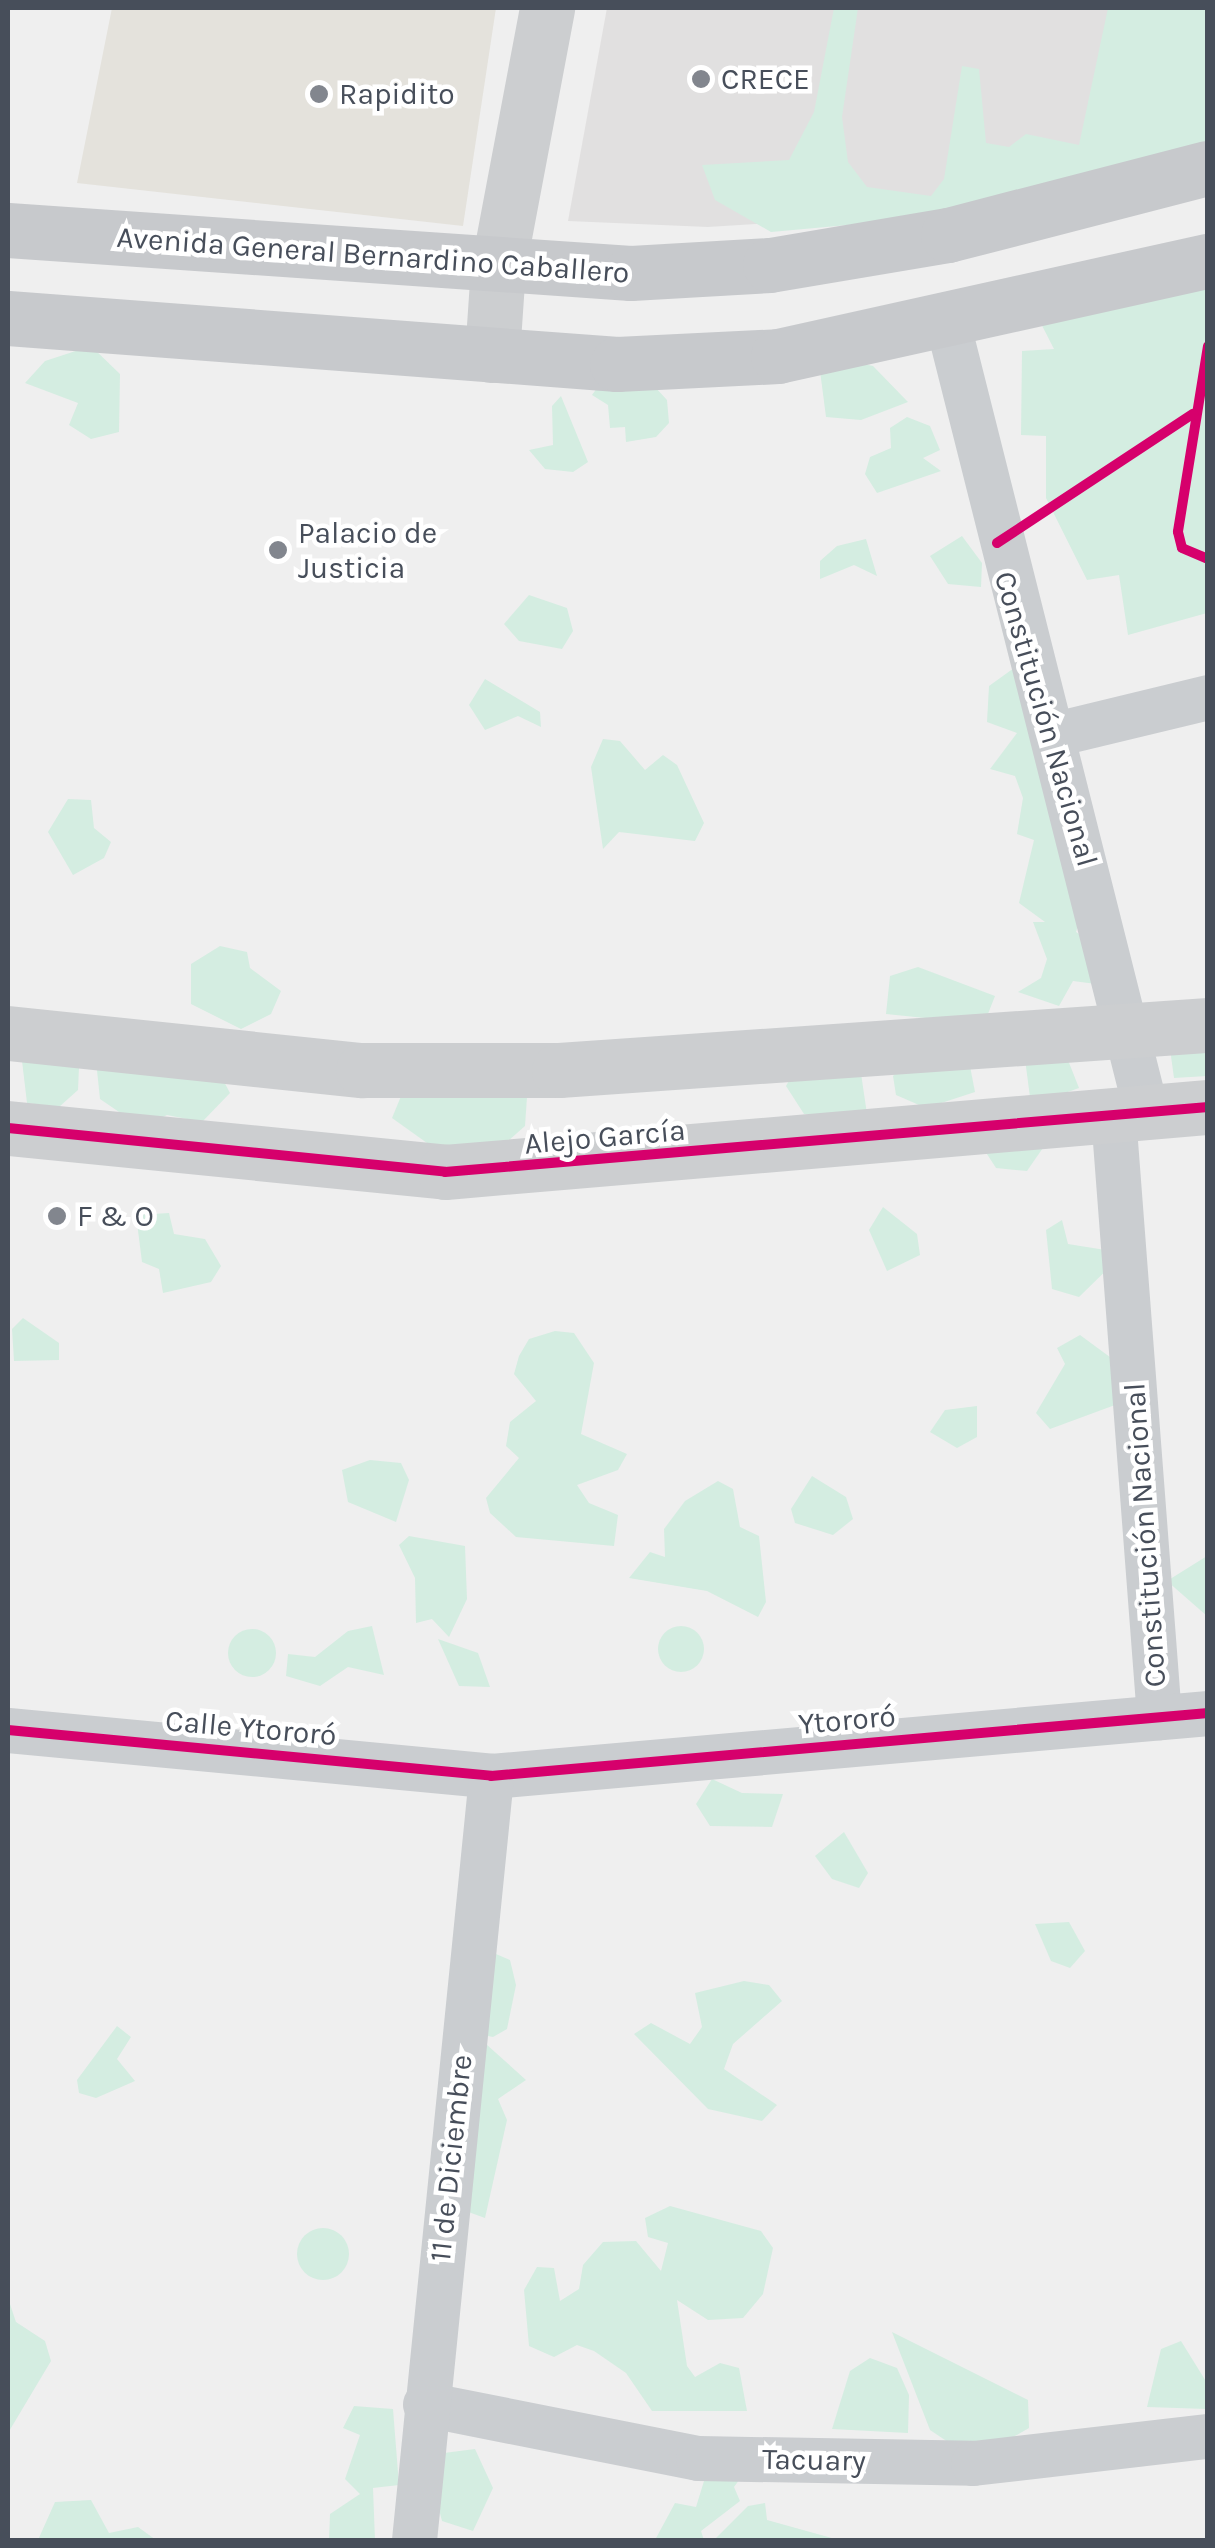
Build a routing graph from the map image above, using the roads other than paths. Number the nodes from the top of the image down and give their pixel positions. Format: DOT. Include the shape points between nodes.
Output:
graph roads {
  1 [pos="547,8"];
  2 [pos="1208,168"];
  3 [pos="8,230"];
  4 [pos="1208,261"];
  5 [pos="498,268"];
  6 [pos="8,318"];
  7 [pos="948,326"];
  8 [pos="492,355"];
  9 [pos="1208,697"];
  10 [pos="1054,734"];
  11 [pos="1208,1026"];
  12 [pos="1128,1030"];
  13 [pos="8,1033"];
  14 [pos="1208,1107"];
  15 [pos="1129,1113"];
  16 [pos="8,1128"];
  17 [pos="1208,1713"];
  18 [pos="1159,1717"];
  19 [pos="8,1730"];
  20 [pos="491,1776"];
  21 [pos="425,2404"];
  22 [pos="1208,2436"];
  23 [pos="414,2540"];
  1 -- 5 [label="street"];
  2 -- 5 [label="main road, Avenida General Bernardino Caballero" via="948,235 770,265"];
  3 -- 5 [label="main road, Avenida General Bernardino Caballero"];
  4 -- 7 [label="main road"];
  5 -- 8 [label="street"];
  6 -- 8 [label="main road"];
  7 -- 8 [label="main road" via="778,356 617,364"];
  7 -- 10 [label="street, Constitución Nacional" via="984,492"];
  9 -- 10 [label="street"];
  10 -- 12 [label="street, Constitución Nacional"];
  11 -- 12 [label="street"];
  12 -- 13 [label="street" via="559,1070 380,1070"];
  12 -- 15 [label="street, Constitución Nacional"];
  14 -- 15 [label="street, Alejo García"];
  15 -- 16 [label="street, Alejo García" via="446,1172"];
  15 -- 18 [label="street, Constitución Nacional"];
  17 -- 18 [label="street, Ytororó"];
  18 -- 20 [label="street, Ytororó"];
  19 -- 20 [label="street, Calle Ytororó"];
  20 -- 21 [label="street, 11 de Diciembre"];
  21 -- 22 [label="street, Tacuary" via="698,2458 973,2463"];
  21 -- 23 [label="street, 11 de Diciembre"];
}
